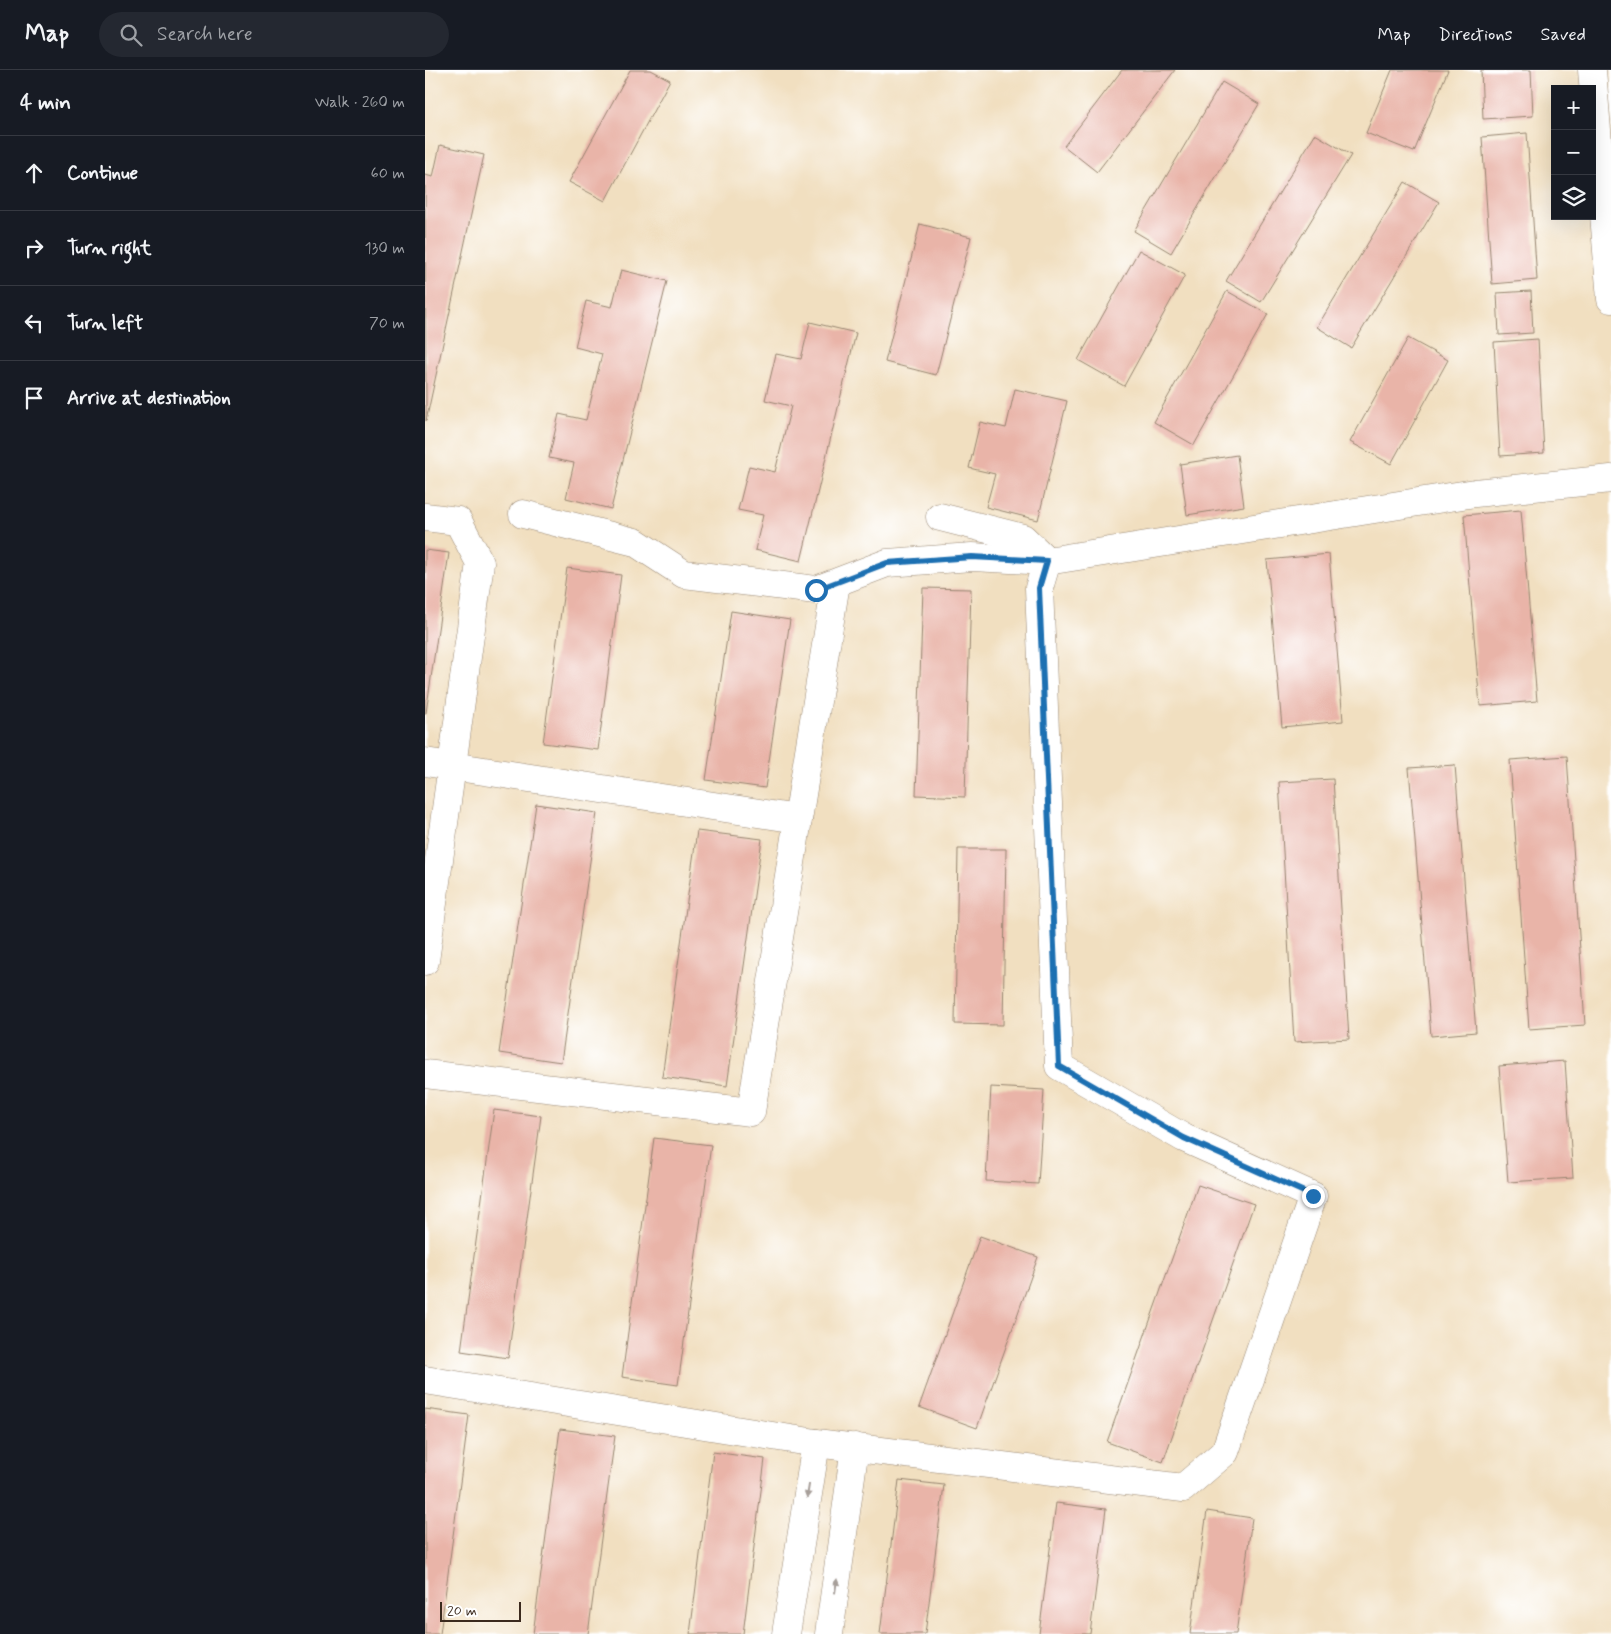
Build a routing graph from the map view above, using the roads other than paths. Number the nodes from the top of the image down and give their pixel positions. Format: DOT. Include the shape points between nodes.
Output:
graph roads {
  1 [pos="1592,70"];
  2 [pos="1611,299"];
  3 [pos="1611,478"];
  4 [pos="523,514"];
  5 [pos="425,517"];
  6 [pos="940,517"];
  7 [pos="1047,561"];
  8 [pos="836,583"];
  9 [pos="425,762"];
  10 [pos="452,766"];
  11 [pos="798,819"];
  12 [pos="425,961"];
  13 [pos="425,1074"];
  14 [pos="425,1380"];
  15 [pos="816,1443"];
  16 [pos="855,1447"];
  17 [pos="786,1634"];
  18 [pos="829,1634"];
  1 -- 2 [label="street"];
  3 -- 7 [label="street" via="1475,493"];
  4 -- 8 [label="street" via="635,542 684,574 816,590"];
  5 -- 10 [label="street" via="458,521 480,563"];
  6 -- 7 [label="street" via="1023,538"];
  7 -- 8 [label="street" via="972,557 887,563"];
  7 -- 16 [label="street" via="1039,588 1059,1066 1184,1138 1313,1196 1225,1452 1183,1488"];
  8 -- 11 [label="street"];
  9 -- 10 [label="street"];
  10 -- 11 [label="street"];
  10 -- 12 [label="street"];
  11 -- 13 [label="street" via="751,1112"];
  14 -- 15 [label="street"];
  15 -- 16 [label="street"];
  15 -- 17 [label="street, one-way"];
  18 -- 16 [label="street, one-way"];
}
